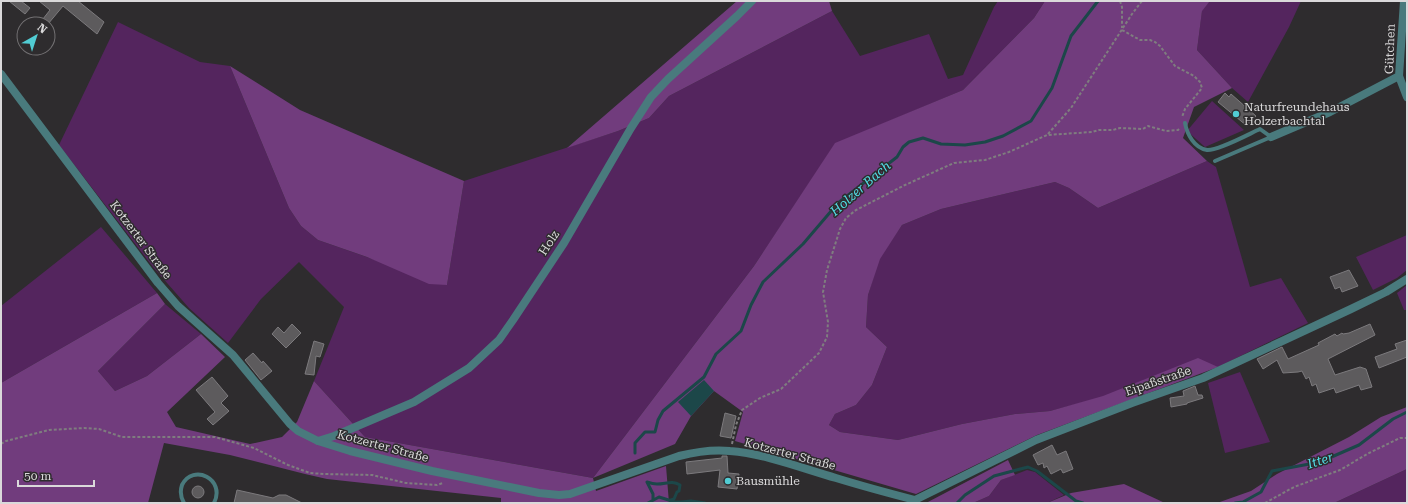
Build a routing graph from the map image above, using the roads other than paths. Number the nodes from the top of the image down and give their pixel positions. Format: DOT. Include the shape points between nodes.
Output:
graph roads {
  1 [pos="752,1"];
  2 [pos="1404,1"];
  3 [pos="1,74"];
  4 [pos="1399,76"];
  5 [pos="1407,97"];
  6 [pos="1184,123"];
  7 [pos="1271,137"];
  8 [pos="1215,161"];
  9 [pos="1407,279"];
  10 [pos="318,440"];
  11 [pos="912,501"];
  12 [pos="184,503"];
  13 [pos="215,503"];
  1 -- 10 [label="street, Holz" via="651,97 564,243 499,340 470,368 414,402 334,436"];
  2 -- 4 [label="street, Gütchen"];
  3 -- 10 [label="street, Kotzerter Straße" via="158,283 178,306 233,355 294,428"];
  4 -- 5 [label="street, Gütchen"];
  4 -- 7 [label="street" via="1330,112"];
  6 -- 7 [label="lane" via="1190,138 1208,150 1260,129"];
  7 -- 8 [label="lane"];
  9 -- 11 [label="street, Eipaßstraße" via="1351,309 1202,378 1036,440"];
  10 -- 11 [label="street, Kotzerter Straße" via="344,450 402,465 559,495 583,490 694,452 730,451 775,460"];
  12 -- 13 [label="lane" via="181,494 183,483 193,475 199,474 211,479 215,484"];
}
